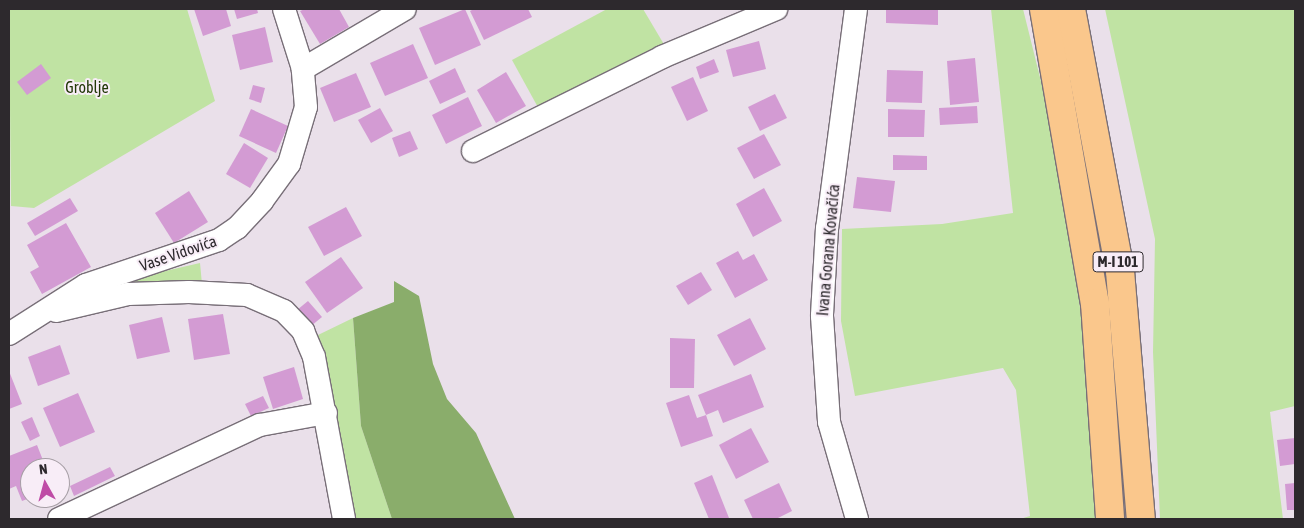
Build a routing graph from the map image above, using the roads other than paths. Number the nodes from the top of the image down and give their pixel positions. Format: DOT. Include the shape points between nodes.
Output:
graph roads {
  1 [pos="284,9"];
  2 [pos="405,9"];
  3 [pos="776,9"];
  4 [pos="856,9"];
  5 [pos="1044,9"];
  6 [pos="1071,9"];
  7 [pos="303,69"];
  8 [pos="473,151"];
  9 [pos="36,315"];
  10 [pos="9,334"];
  11 [pos="326,413"];
  12 [pos="59,519"];
  13 [pos="344,519"];
  14 [pos="858,519"];
  15 [pos="1110,519"];
  16 [pos="1141,519"];
  1 -- 7 [label="street, Vase Vidovića"];
  2 -- 7 [label="street"];
  3 -- 8 [label="street" via="671,53"];
  4 -- 14 [label="street, Ivana Gorana Kovačića" via="825,246 822,316 829,422"];
  5 -- 15 [label="main road, M-I 101" via="1095,303"];
  6 -- 16 [label="main road, M-I 101" via="1120,271"];
  7 -- 9 [label="street, Vase Vidovića" via="306,107 289,164 237,228 198,249 86,285"];
  9 -- 10 [label="street, Vase Vidovića"];
  9 -- 11 [label="street" via="128,294 225,293 261,299 284,311 303,330"];
  11 -- 12 [label="street" via="260,425"];
  11 -- 13 [label="street"];
}
